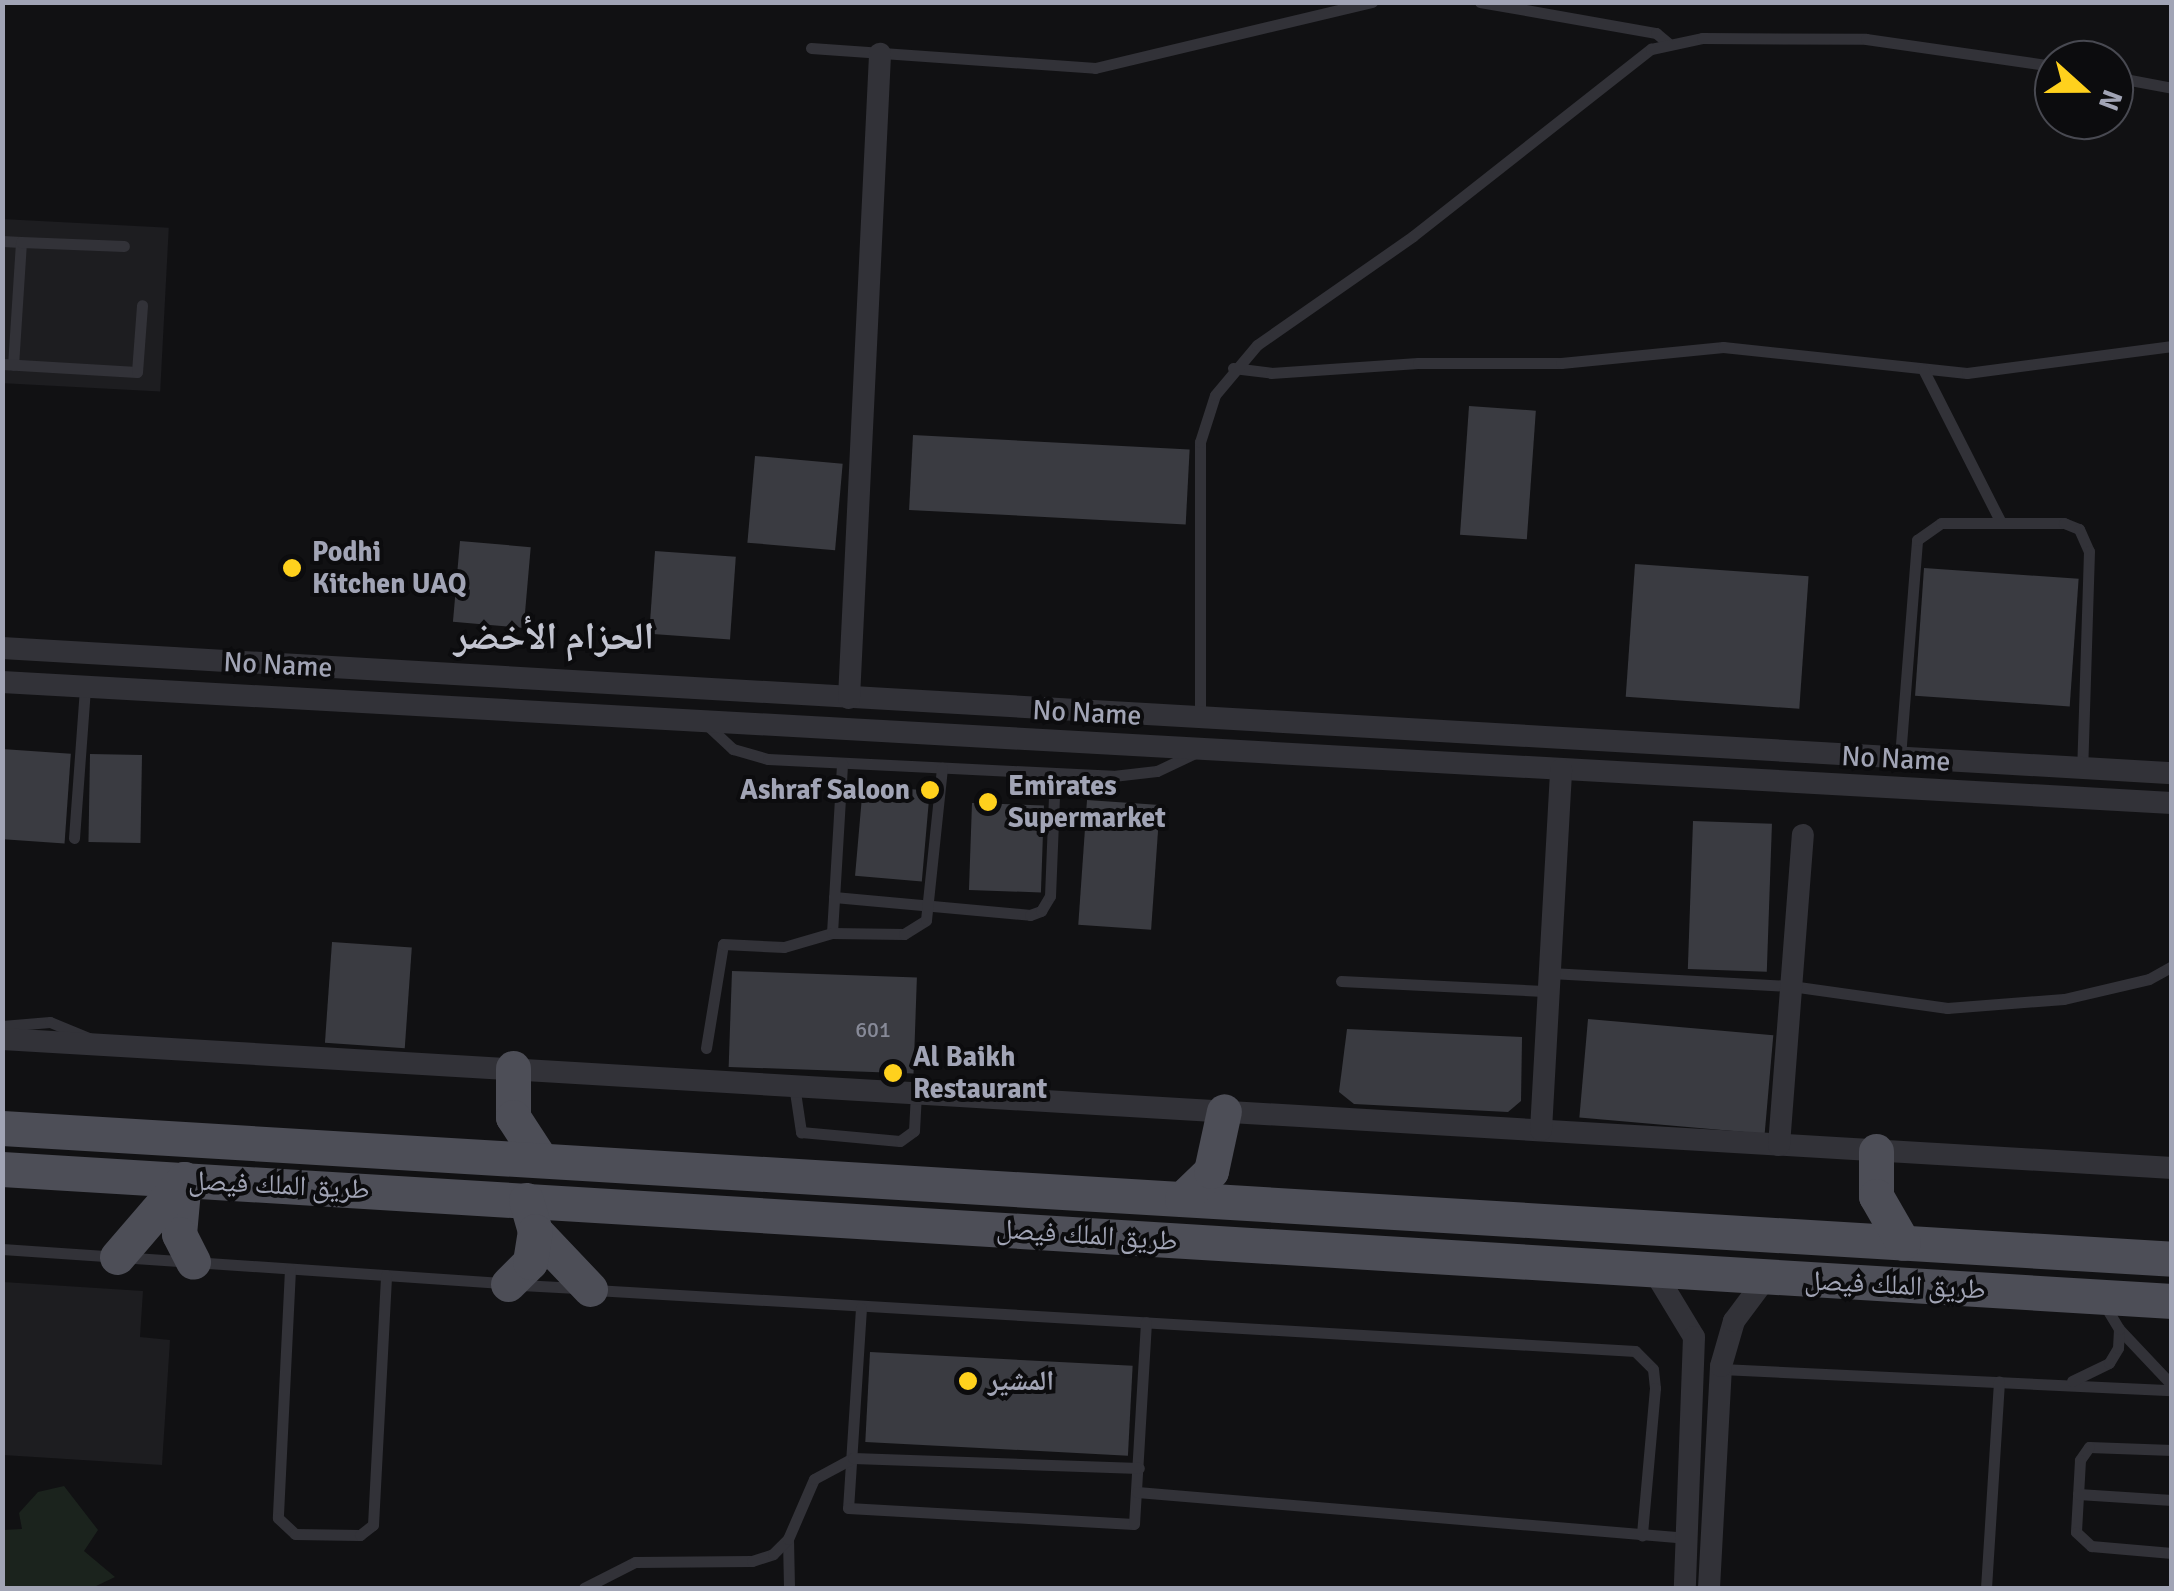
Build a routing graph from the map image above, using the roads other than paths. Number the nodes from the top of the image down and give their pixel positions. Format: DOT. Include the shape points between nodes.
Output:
graph roads {
  1 [pos="1372,2"];
  2 [pos="1480,2"];
  3 [pos="1668,43"];
  4 [pos="811,48"];
  5 [pos="880,54"];
  6 [pos="2034,63"];
  7 [pos="2134,81"];
  8 [pos="2172,88"];
  9 [pos="2,240"];
  10 [pos="20,242"];
  11 [pos="124,246"];
  12 [pos="142,305"];
  13 [pos="2172,346"];
  14 [pos="8,364"];
  15 [pos="1234,368"];
  16 [pos="1924,369"];
  17 [pos="2000,521"];
  18 [pos="2,648"];
  19 [pos="2,682"];
  20 [pos="85,687"];
  21 [pos="849,698"];
  22 [pos="1200,719"];
  23 [pos="706,724"];
  24 [pos="1196,752"];
  25 [pos="1900,759"];
  26 [pos="842,762"];
  27 [pos="942,768"];
  28 [pos="2082,769"];
  29 [pos="1560,770"];
  30 [pos="1055,773"];
  31 [pos="2172,773"];
  32 [pos="2172,803"];
  33 [pos="1803,834"];
  34 [pos="74,838"];
  35 [pos="834,898"];
  36 [pos="930,906"];
  37 [pos="832,932"];
  38 [pos="2172,966"];
  39 [pos="1341,981"];
  40 [pos="1549,982"];
  41 [pos="1791,986"];
  42 [pos="2,1026"];
  43 [pos="2,1039"];
  44 [pos="100,1044"];
  45 [pos="706,1048"];
  46 [pos="513,1068"];
  47 [pos="794,1086"];
  48 [pos="916,1093"];
  49 [pos="1224,1111"];
  50 [pos="2,1128"];
  51 [pos="1541,1130"];
  52 [pos="1779,1145"];
  53 [pos="1876,1150"];
  54 [pos="540,1160"];
  55 [pos="2,1168"];
  56 [pos="2172,1168"];
  57 [pos="184,1179"];
  58 [pos="1182,1199"];
  59 [pos="530,1216"];
  60 [pos="1903,1242"];
  61 [pos="2,1249"];
  62 [pos="116,1256"];
  63 [pos="2172,1259"];
  64 [pos="193,1262"];
  65 [pos="290,1269"];
  66 [pos="1654,1271"];
  67 [pos="386,1275"];
  68 [pos="1766,1278"];
  69 [pos="508,1284"];
  70 [pos="590,1290"];
  71 [pos="2099,1296"];
  72 [pos="2172,1301"];
  73 [pos="862,1308"];
  74 [pos="1146,1322"];
  75 [pos="2119,1330"];
  76 [pos="1721,1369"];
  77 [pos="1999,1382"];
  78 [pos="2069,1382"];
  79 [pos="2172,1387"];
  80 [pos="2172,1450"];
  81 [pos="853,1458"];
  82 [pos="1139,1468"];
  83 [pos="1137,1492"];
  84 [pos="2078,1494"];
  85 [pos="2172,1500"];
  86 [pos="1642,1534"];
  87 [pos="1688,1538"];
  88 [pos="1712,1538"];
  89 [pos="788,1539"];
  90 [pos="2172,1552"];
  91 [pos="584,1588"];
  92 [pos="789,1588"];
  93 [pos="1685,1588"];
  94 [pos="1709,1588"];
  95 [pos="1986,1588"];
  1 -- 5 [label="lane" via="1109,67"];
  2 -- 3 [label="lane" via="1651,32"];
  3 -- 6 [label="lane" via="1904,41"];
  3 -- 15 [label="lane" via="1621,67 1469,193"];
  4 -- 5 [label="lane"];
  5 -- 21 [label="street"];
  7 -- 8 [label="lane"];
  9 -- 10 [label="lane"];
  10 -- 11 [label="lane"];
  10 -- 14 [label="lane"];
  12 -- 14 [label="lane" via="137,372"];
  13 -- 16 [label="lane" via="1992,372"];
  15 -- 16 [label="lane" via="1271,374 1418,363 1561,363 1723,347"];
  15 -- 22 [label="lane" via="1200,442"];
  16 -- 17 [label="lane"];
  17 -- 25 [label="lane" via="1941,523 1917,540"];
  17 -- 28 [label="lane" via="2072,525 2088,543"];
  18 -- 21 [label="street, No Name"];
  19 -- 20 [label="street, No Name"];
  20 -- 23 [label="street, No Name"];
  20 -- 34 [label="lane"];
  21 -- 22 [label="street, No Name"];
  22 -- 25 [label="street, No Name"];
  23 -- 24 [label="street, No Name"];
  23 -- 26 [label="lane" via="744,754"];
  24 -- 29 [label="street, No Name"];
  24 -- 30 [label="lane" via="1135,775"];
  25 -- 28 [label="street, No Name"];
  26 -- 27 [label="lane"];
  26 -- 35 [label="lane"];
  27 -- 30 [label="lane"];
  27 -- 36 [label="lane"];
  28 -- 31 [label="street, No Name"];
  29 -- 32 [label="street, No Name"];
  29 -- 40 [label="street"];
  30 -- 36 [label="lane" via="1045,906 1030,915"];
  33 -- 41 [label="street"];
  35 -- 36 [label="lane"];
  35 -- 37 [label="lane"];
  36 -- 37 [label="lane" via="917,930 904,934"];
  37 -- 45 [label="lane" via="784,947 720,946"];
  38 -- 41 [label="lane" via="2102,992 1986,1007 1868,1002"];
  39 -- 40 [label="lane"];
  40 -- 41 [label="lane"];
  40 -- 51 [label="street"];
  41 -- 52 [label="street"];
  42 -- 44 [label="lane" via="50,1022"];
  43 -- 44 [label="street"];
  44 -- 46 [label="street"];
  46 -- 47 [label="street"];
  46 -- 54 [label="main road" via="512,1117"];
  47 -- 48 [label="street"];
  47 -- 48 [label="lane" via="802,1132 900,1141 914,1131"];
  48 -- 49 [label="street"];
  49 -- 51 [label="street"];
  49 -- 58 [label="main road" via="1211,1171"];
  50 -- 54 [label="main road, طريق الملك فيصل"];
  51 -- 52 [label="street"];
  52 -- 53 [label="street"];
  53 -- 56 [label="street"];
  53 -- 60 [label="main road" via="1880,1210"];
  54 -- 58 [label="main road, طريق الملك فيصل"];
  55 -- 57 [label="main road, طريق الملك فيصل"];
  57 -- 59 [label="main road, طريق الملك فيصل"];
  57 -- 62 [label="main road"];
  57 -- 64 [label="main road" via="179,1234"];
  58 -- 60 [label="main road, طريق الملك فيصل"];
  59 -- 66 [label="main road, طريق الملك فيصل"];
  59 -- 69 [label="main road" via="530,1262"];
  59 -- 70 [label="main road"];
  60 -- 63 [label="main road, طريق الملك فيصل"];
  61 -- 62 [label="lane"];
  62 -- 64 [label="lane"];
  64 -- 65 [label="lane"];
  65 -- 67 [label="lane"];
  65 -- 67 [label="lane" via="278,1512 280,1524 295,1534 360,1535 373,1525"];
  66 -- 68 [label="main road, طريق الملك فيصل"];
  66 -- 87 [label="street" via="1694,1337"];
  67 -- 69 [label="lane"];
  68 -- 71 [label="main road, طريق الملك فيصل"];
  68 -- 76 [label="street" via="1734,1321"];
  69 -- 70 [label="lane"];
  70 -- 73 [label="lane"];
  71 -- 72 [label="main road, طريق الملك فيصل"];
  71 -- 75 [label="lane"];
  73 -- 74 [label="lane"];
  73 -- 81 [label="lane"];
  74 -- 82 [label="lane"];
  74 -- 86 [label="lane" via="1635,1352 1654,1369 1655,1388"];
  75 -- 78 [label="lane" via="2108,1364"];
  75 -- 79 [label="lane"];
  76 -- 77 [label="lane"];
  76 -- 88 [label="street"];
  77 -- 78 [label="lane"];
  77 -- 95 [label="lane"];
  78 -- 79 [label="lane"];
  80 -- 84 [label="lane" via="2089,1447 2080,1460"];
  81 -- 82 [label="lane"];
  81 -- 83 [label="lane" via="848,1508 1134,1524"];
  81 -- 89 [label="lane" via="832,1465 806,1489"];
  82 -- 83 [label="lane"];
  83 -- 86 [label="lane"];
  84 -- 85 [label="lane"];
  84 -- 90 [label="lane" via="2079,1540"];
  86 -- 87 [label="lane"];
  87 -- 88 [label="street"];
  87 -- 93 [label="street"];
  88 -- 94 [label="street"];
  89 -- 91 [label="lane" via="763,1559 635,1562"];
  89 -- 92 [label="lane"];
}
